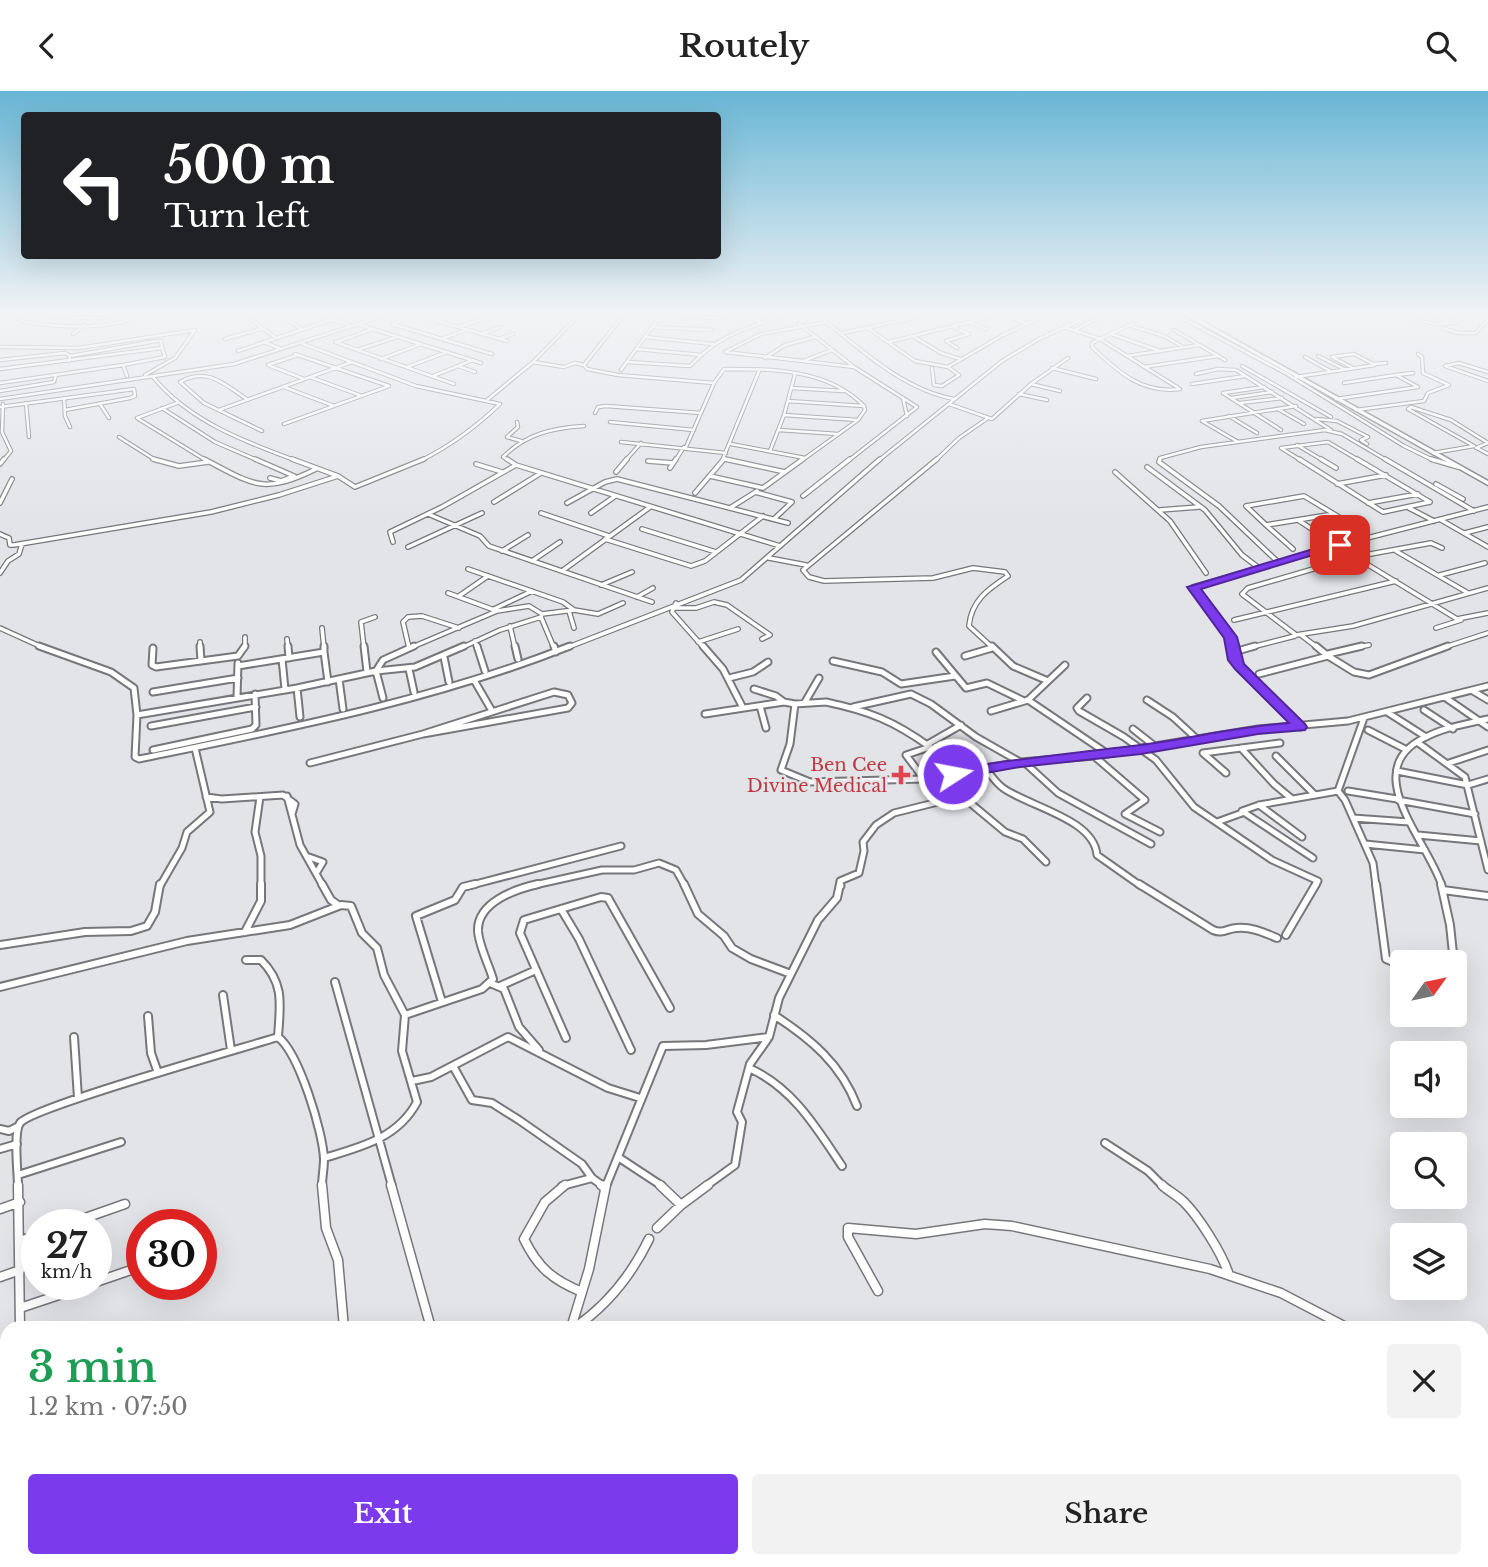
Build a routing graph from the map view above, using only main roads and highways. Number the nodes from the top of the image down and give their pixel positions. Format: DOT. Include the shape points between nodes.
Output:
graph roads {
  1 [pos="1303,381"];
  2 [pos="1488,483"];
  1 -- 2 [label="main road"];
}
